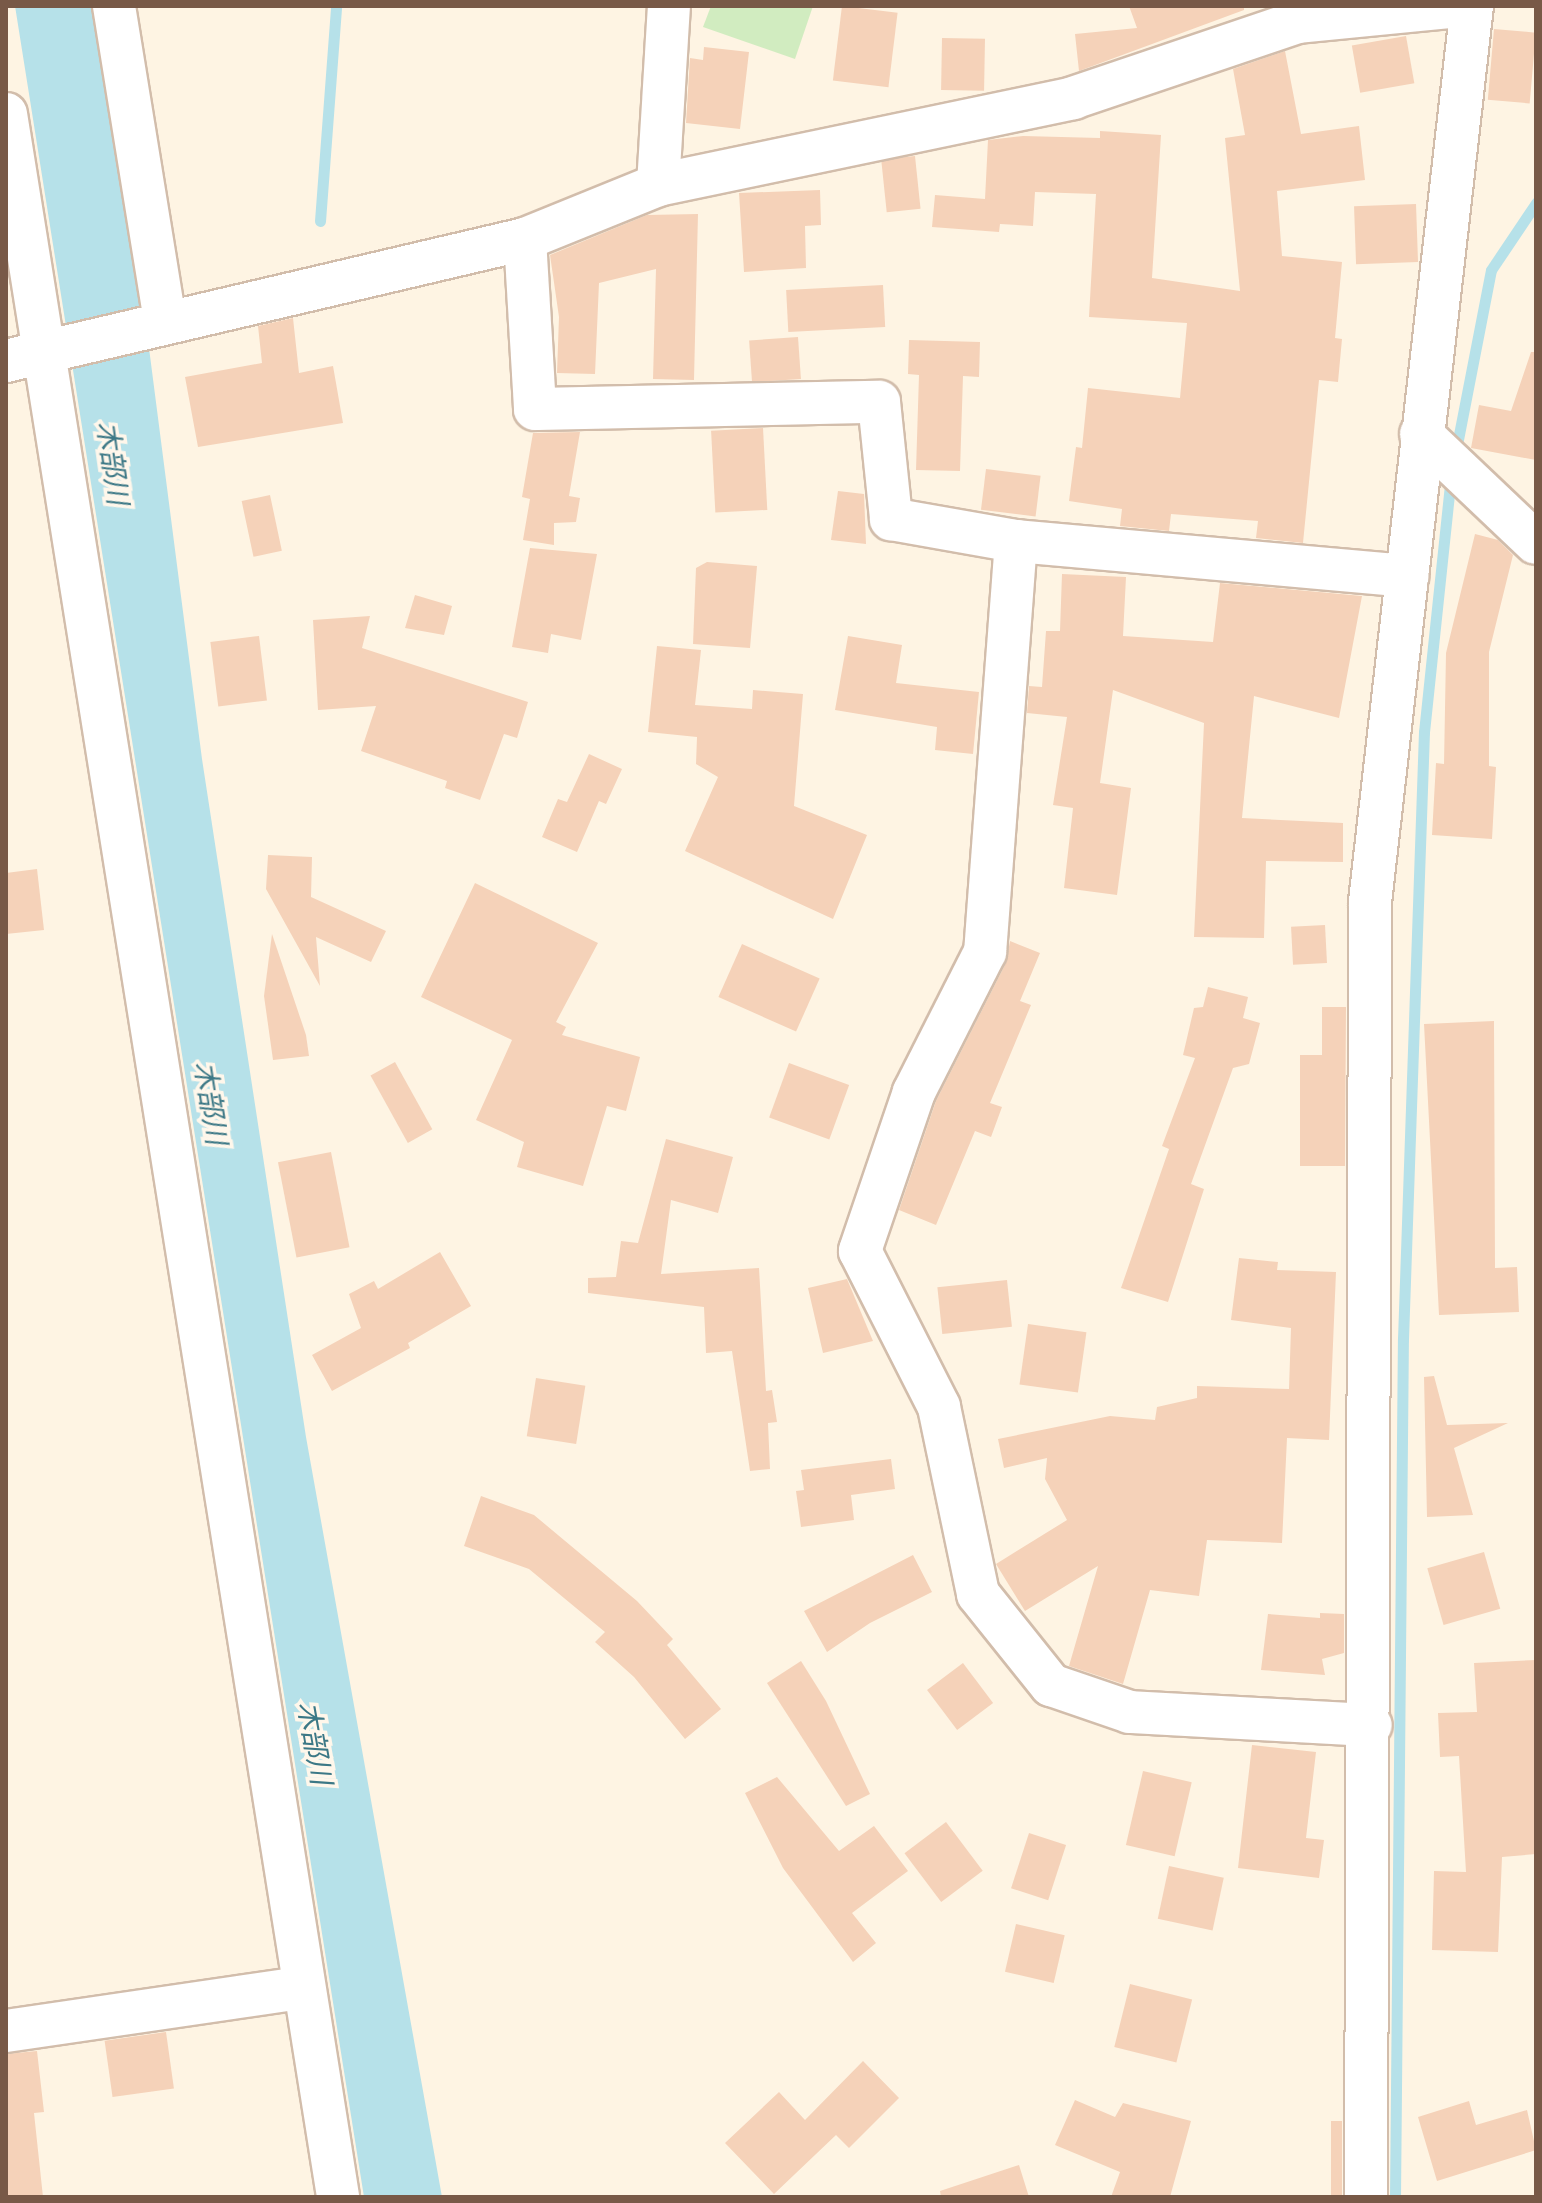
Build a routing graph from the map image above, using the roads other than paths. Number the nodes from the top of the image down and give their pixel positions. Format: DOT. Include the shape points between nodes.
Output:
graph roads {
  1 [pos="114,6"];
  2 [pos="669,6"];
  3 [pos="1461,6"];
  4 [pos="1472,6"];
  5 [pos="6,114"];
  6 [pos="658,185"];
  7 [pos="525,239"];
  8 [pos="165,322"];
  9 [pos="26,357"];
  10 [pos="1421,434"];
  11 [pos="1016,541"];
  12 [pos="1536,543"];
  13 [pos="1407,576"];
  14 [pos="1371,1725"];
  15 [pos="302,1988"];
  16 [pos="6,2031"];
  17 [pos="338,2197"];
  18 [pos="1366,2197"];
  1 -- 8 [label="street"];
  2 -- 6 [label="street"];
  3 -- 6 [label="street" via="1297,22 1073,98"];
  4 -- 10 [label="street"];
  5 -- 9 [label="street"];
  6 -- 7 [label="street"];
  7 -- 8 [label="street"];
  7 -- 11 [label="street" via="535,409 879,402 891,519"];
  8 -- 9 [label="street"];
  9 -- 15 [label="street"];
  10 -- 12 [label="street"];
  10 -- 13 [label="street"];
  11 -- 13 [label="street"];
  11 -- 14 [label="street" via="985,952 914,1092 860,1251 939,1407 978,1594 1051,1685 1130,1712"];
  13 -- 14 [label="street" via="1370,902"];
  14 -- 18 [label="street"];
  15 -- 16 [label="street"];
  15 -- 17 [label="street"];
}
